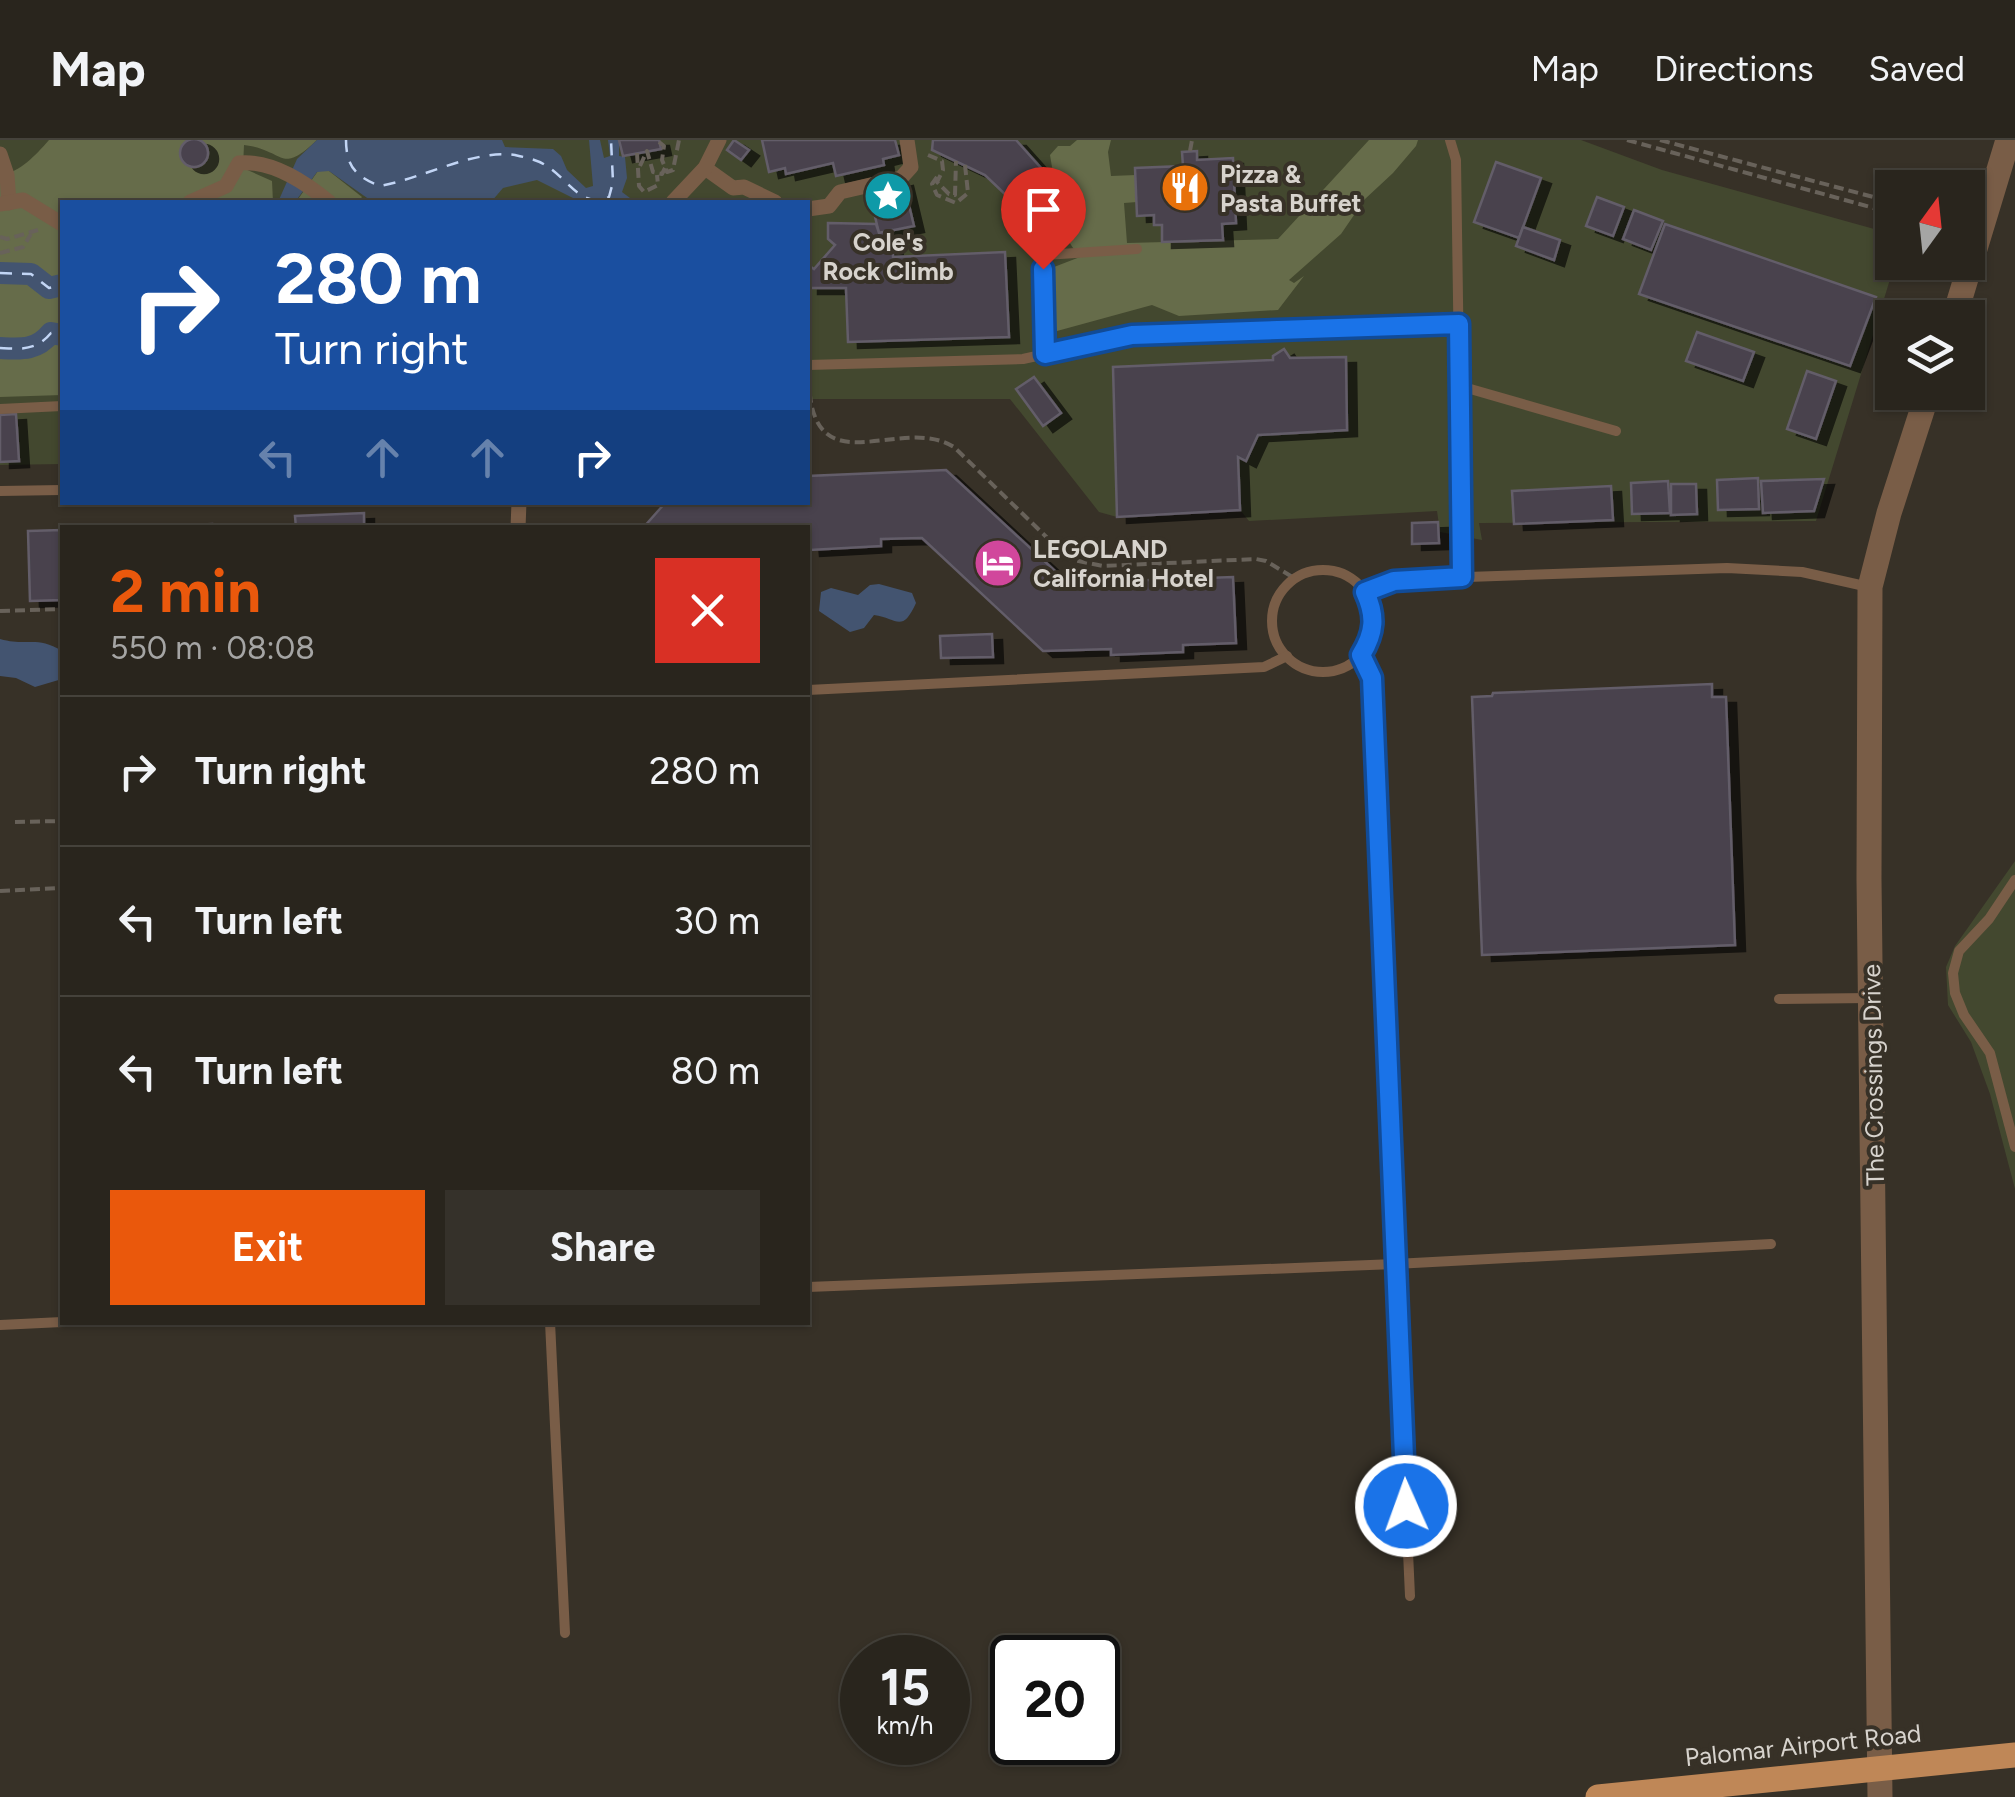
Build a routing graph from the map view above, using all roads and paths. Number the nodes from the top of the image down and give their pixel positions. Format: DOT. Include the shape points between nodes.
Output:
graph roads {
  1 [pos="679,140"];
  2 [pos="719,140"];
  3 [pos="1192,140"];
  4 [pos="1450,140"];
  5 [pos="1627,140"];
  6 [pos="1660,140"];
  7 [pos="2008,140"];
  8 [pos="660,142"];
  9 [pos="907,142"];
  10 [pos="1190,151"];
  11 [pos="636,153"];
  12 [pos="0,154"];
  13 [pos="956,161"];
  14 [pos="965,165"];
  15 [pos="640,166"];
  16 [pos="665,168"];
  17 [pos="705,168"];
  18 [pos="941,174"];
  19 [pos="657,175"];
  20 [pos="1036,188"];
  21 [pos="1875,197"];
  22 [pos="196,200"];
  23 [pos="326,200"];
  24 [pos="674,200"];
  25 [pos="771,200"];
  26 [pos="5,203"];
  27 [pos="1875,208"];
  28 [pos="810,209"];
  29 [pos="58,222"];
  30 [pos="31,234"];
  31 [pos="0,237"];
  32 [pos="1137,249"];
  33 [pos="0,252"];
  34 [pos="1045,255"];
  35 [pos="1959,300"];
  36 [pos="1459,324"];
  37 [pos="1045,354"];
  38 [pos="810,365"];
  39 [pos="1460,386"];
  40 [pos="810,402"];
  41 [pos="60,406"];
  42 [pos="0,409"];
  43 [pos="1922,410"];
  44 [pos="1616,431"];
  45 [pos="60,490"];
  46 [pos="0,491"];
  47 [pos="1462,577"];
  48 [pos="1294,578"];
  49 [pos="1870,587"];
  50 [pos="1365,592"];
  51 [pos="60,609"];
  52 [pos="0,611"];
  53 [pos="1361,655"];
  54 [pos="1287,656"];
  55 [pos="810,690"];
  56 [pos="60,820"];
  57 [pos="15,822"];
  58 [pos="2015,880"];
  59 [pos="60,888"];
  60 [pos="0,891"];
  61 [pos="1871,998"];
  62 [pos="1778,1000"];
  63 [pos="2015,1147"];
  64 [pos="1770,1244"];
  65 [pos="1396,1264"];
  66 [pos="810,1287"];
  67 [pos="60,1322"];
  68 [pos="0,1325"];
  69 [pos="550,1325"];
  70 [pos="1410,1596"];
  71 [pos="565,1634"];
  72 [pos="2015,1755"];
  73 [pos="1879,1767"];
  74 [pos="1598,1797"];
  75 [pos="1880,1797"];
  1 -- 16 [label="path" via="674,170"];
  2 -- 17 [label="street"];
  3 -- 10 [label="path"];
  4 -- 36 [label="lane" via="1456,160"];
  5 -- 27 [label="path"];
  6 -- 21 [label="path"];
  7 -- 35 [label="street"];
  8 -- 16 [label="path"];
  9 -- 18 [label="path" via="942,161"];
  9 -- 28 [label="street" via="911,167 901,178 840,192 829,206"];
  11 -- 15 [label="path"];
  12 -- 26 [label="street"];
  13 -- 18 [label="path" via="955,195 937,182"];
  14 -- 18 [label="path" via="968,193 956,203 937,195 932,184"];
  15 -- 19 [label="path" via="647,152"];
  15 -- 19 [label="path" via="644,192 658,184"];
  16 -- 19 [label="path"];
  17 -- 24 [label="street"];
  17 -- 25 [label="street" via="733,188"];
  20 -- 34 [label="lane" via="1053,206 1056,228"];
  22 -- 23 [label="street" via="226,186 239,162 254,161"];
  26 -- 29 [label="street" via="23,200"];
  29 -- 30 [label="path"];
  30 -- 31 [label="path"];
  30 -- 33 [label="path" via="23,248"];
  32 -- 34 [label="lane"];
  34 -- 37 [label="lane"];
  36 -- 37 [label="lane" via="1132,335"];
  36 -- 39 [label="lane"];
  37 -- 38 [label="lane"];
  39 -- 44 [label="lane"];
  39 -- 47 [label="lane"];
  40 -- 48 [label="path" via="819,428 836,440 938,437 1069,559 1103,566 1256,559"];
  41 -- 42 [label="lane"];
  43 -- 49 [label="street, The Crossings Drive"];
  45 -- 46 [label="lane"];
  47 -- 49 [label="lane" via="1762,569"];
  47 -- 50 [label="lane" via="1394,581"];
  48 -- 50 [label="lane" via="1324,570 1354,580"];
  48 -- 54 [label="lane" via="1272,616"];
  49 -- 61 [label="street, The Crossings Drive"];
  50 -- 53 [label="lane" via="1374,624"];
  51 -- 52 [label="path"];
  53 -- 54 [label="lane" via="1333,671 1300,666"];
  53 -- 65 [label="lane" via="1372,678"];
  54 -- 55 [label="lane" via="1264,667"];
  56 -- 57 [label="path"];
  58 -- 63 [label="lane" via="1959,950 1953,973 1964,1015 1994,1062"];
  59 -- 60 [label="path"];
  61 -- 62 [label="lane"];
  61 -- 73 [label="street, The Crossings Drive"];
  64 -- 65 [label="lane"];
  65 -- 66 [label="lane"];
  65 -- 70 [label="lane"];
  67 -- 68 [label="lane"];
  69 -- 71 [label="lane"];
  72 -- 73 [label="main road, Palomar Airport Road"];
  73 -- 74 [label="main road, Palomar Airport Road"];
  73 -- 75 [label="street, The Crossings Drive"];
}
